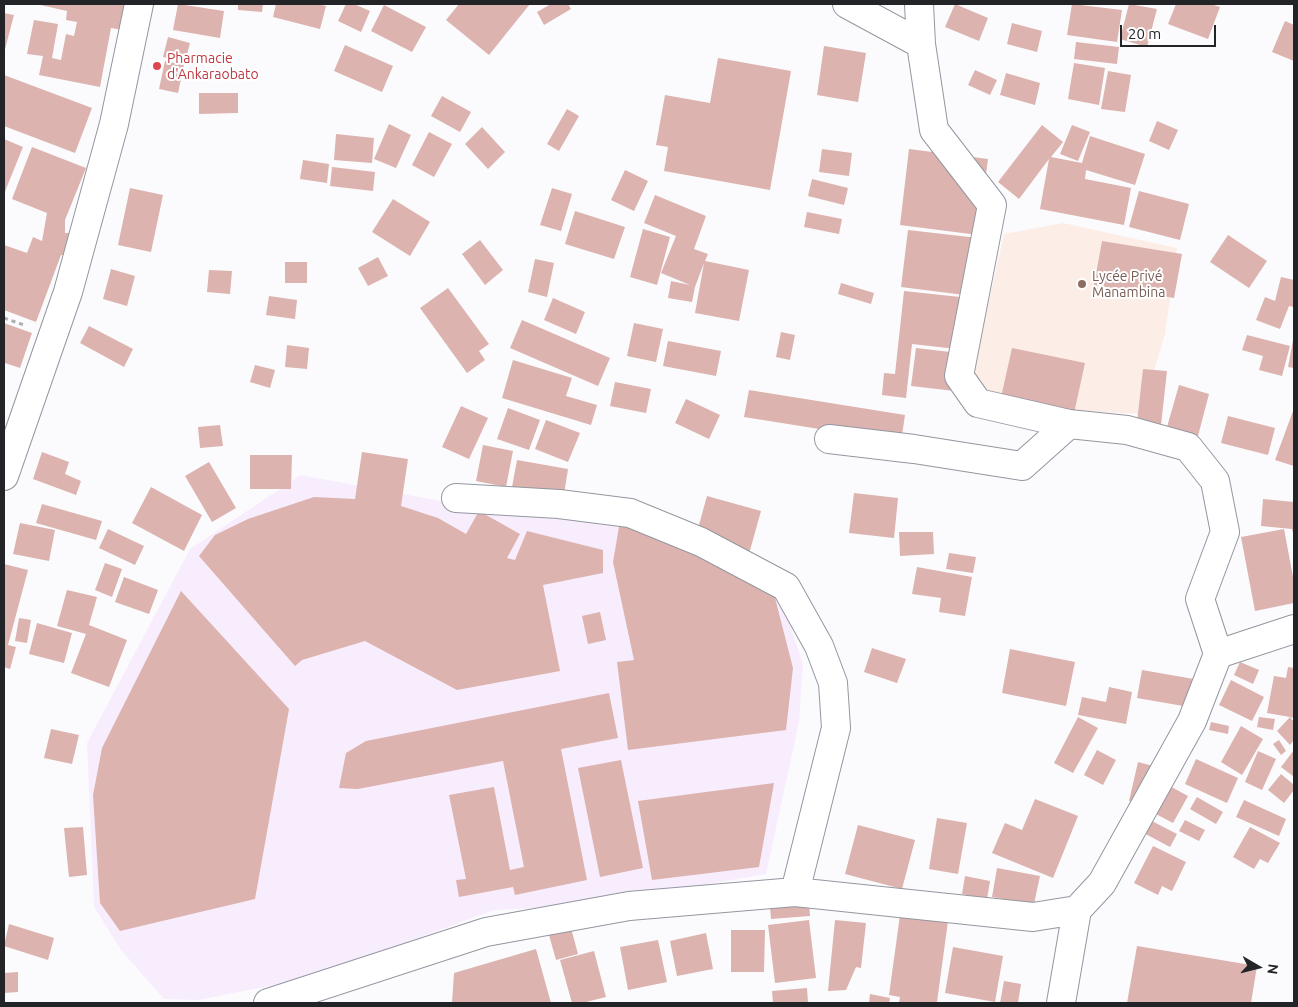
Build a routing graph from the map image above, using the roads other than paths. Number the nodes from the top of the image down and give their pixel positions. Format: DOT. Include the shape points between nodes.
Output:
graph roads {
  1 [pos="140,4"];
  2 [pos="847,4"];
  3 [pos="919,4"];
  4 [pos="921,44"];
  5 [pos="1070,424"];
  6 [pos="830,439"];
  7 [pos="4,476"];
  8 [pos="456,498"];
  9 [pos="1294,629"];
  10 [pos="1218,654"];
  11 [pos="795,892"];
  12 [pos="1077,910"];
  13 [pos="268,1003"];
  14 [pos="1062,1003"];
  1 -- 7 [label="street" via="114,124 68,292"];
  2 -- 4 [label="street"];
  3 -- 4 [label="street"];
  4 -- 5 [label="street" via="934,130 992,205 959,376 978,403"];
  5 -- 6 [label="street" via="1022,466"];
  5 -- 10 [label="street" via="1127,430 1188,447 1216,481 1225,532 1200,599"];
  8 -- 11 [label="street" via="630,512 702,542 786,587 819,646 833,684 836,728"];
  9 -- 10 [label="street"];
  10 -- 12 [label="street" via="1187,729 1102,883"];
  11 -- 12 [label="street" via="1033,917"];
  11 -- 13 [label="street" via="629,906 486,932"];
  12 -- 14 [label="street"];
}
